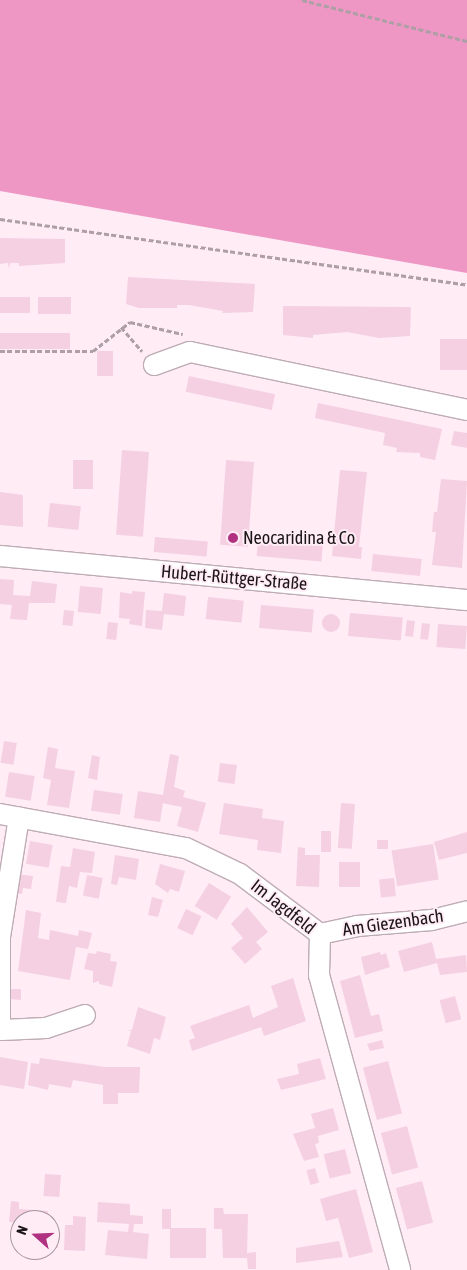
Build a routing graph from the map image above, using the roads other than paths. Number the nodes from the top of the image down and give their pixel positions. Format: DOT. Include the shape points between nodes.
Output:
graph roads {
  1 [pos="154,365"];
  2 [pos="467,410"];
  3 [pos="0,556"];
  4 [pos="467,600"];
  5 [pos="10,815"];
  6 [pos="467,911"];
  7 [pos="320,934"];
  8 [pos="85,1015"];
  9 [pos="1,1030"];
  10 [pos="400,1270"];
  1 -- 2 [label="street" via="190,352"];
  3 -- 4 [label="street, Hubert-Rüttger-Straße"];
  5 -- 7 [label="street, Im Jagdfeld" via="186,848 240,874"];
  5 -- 9 [label="street" via="0,937"];
  6 -- 7 [label="street, Am Giezenbach" via="432,920 357,926"];
  7 -- 10 [label="street, Im Jagdfeld" via="319,975"];
  8 -- 9 [label="street" via="46,1028"];
}
